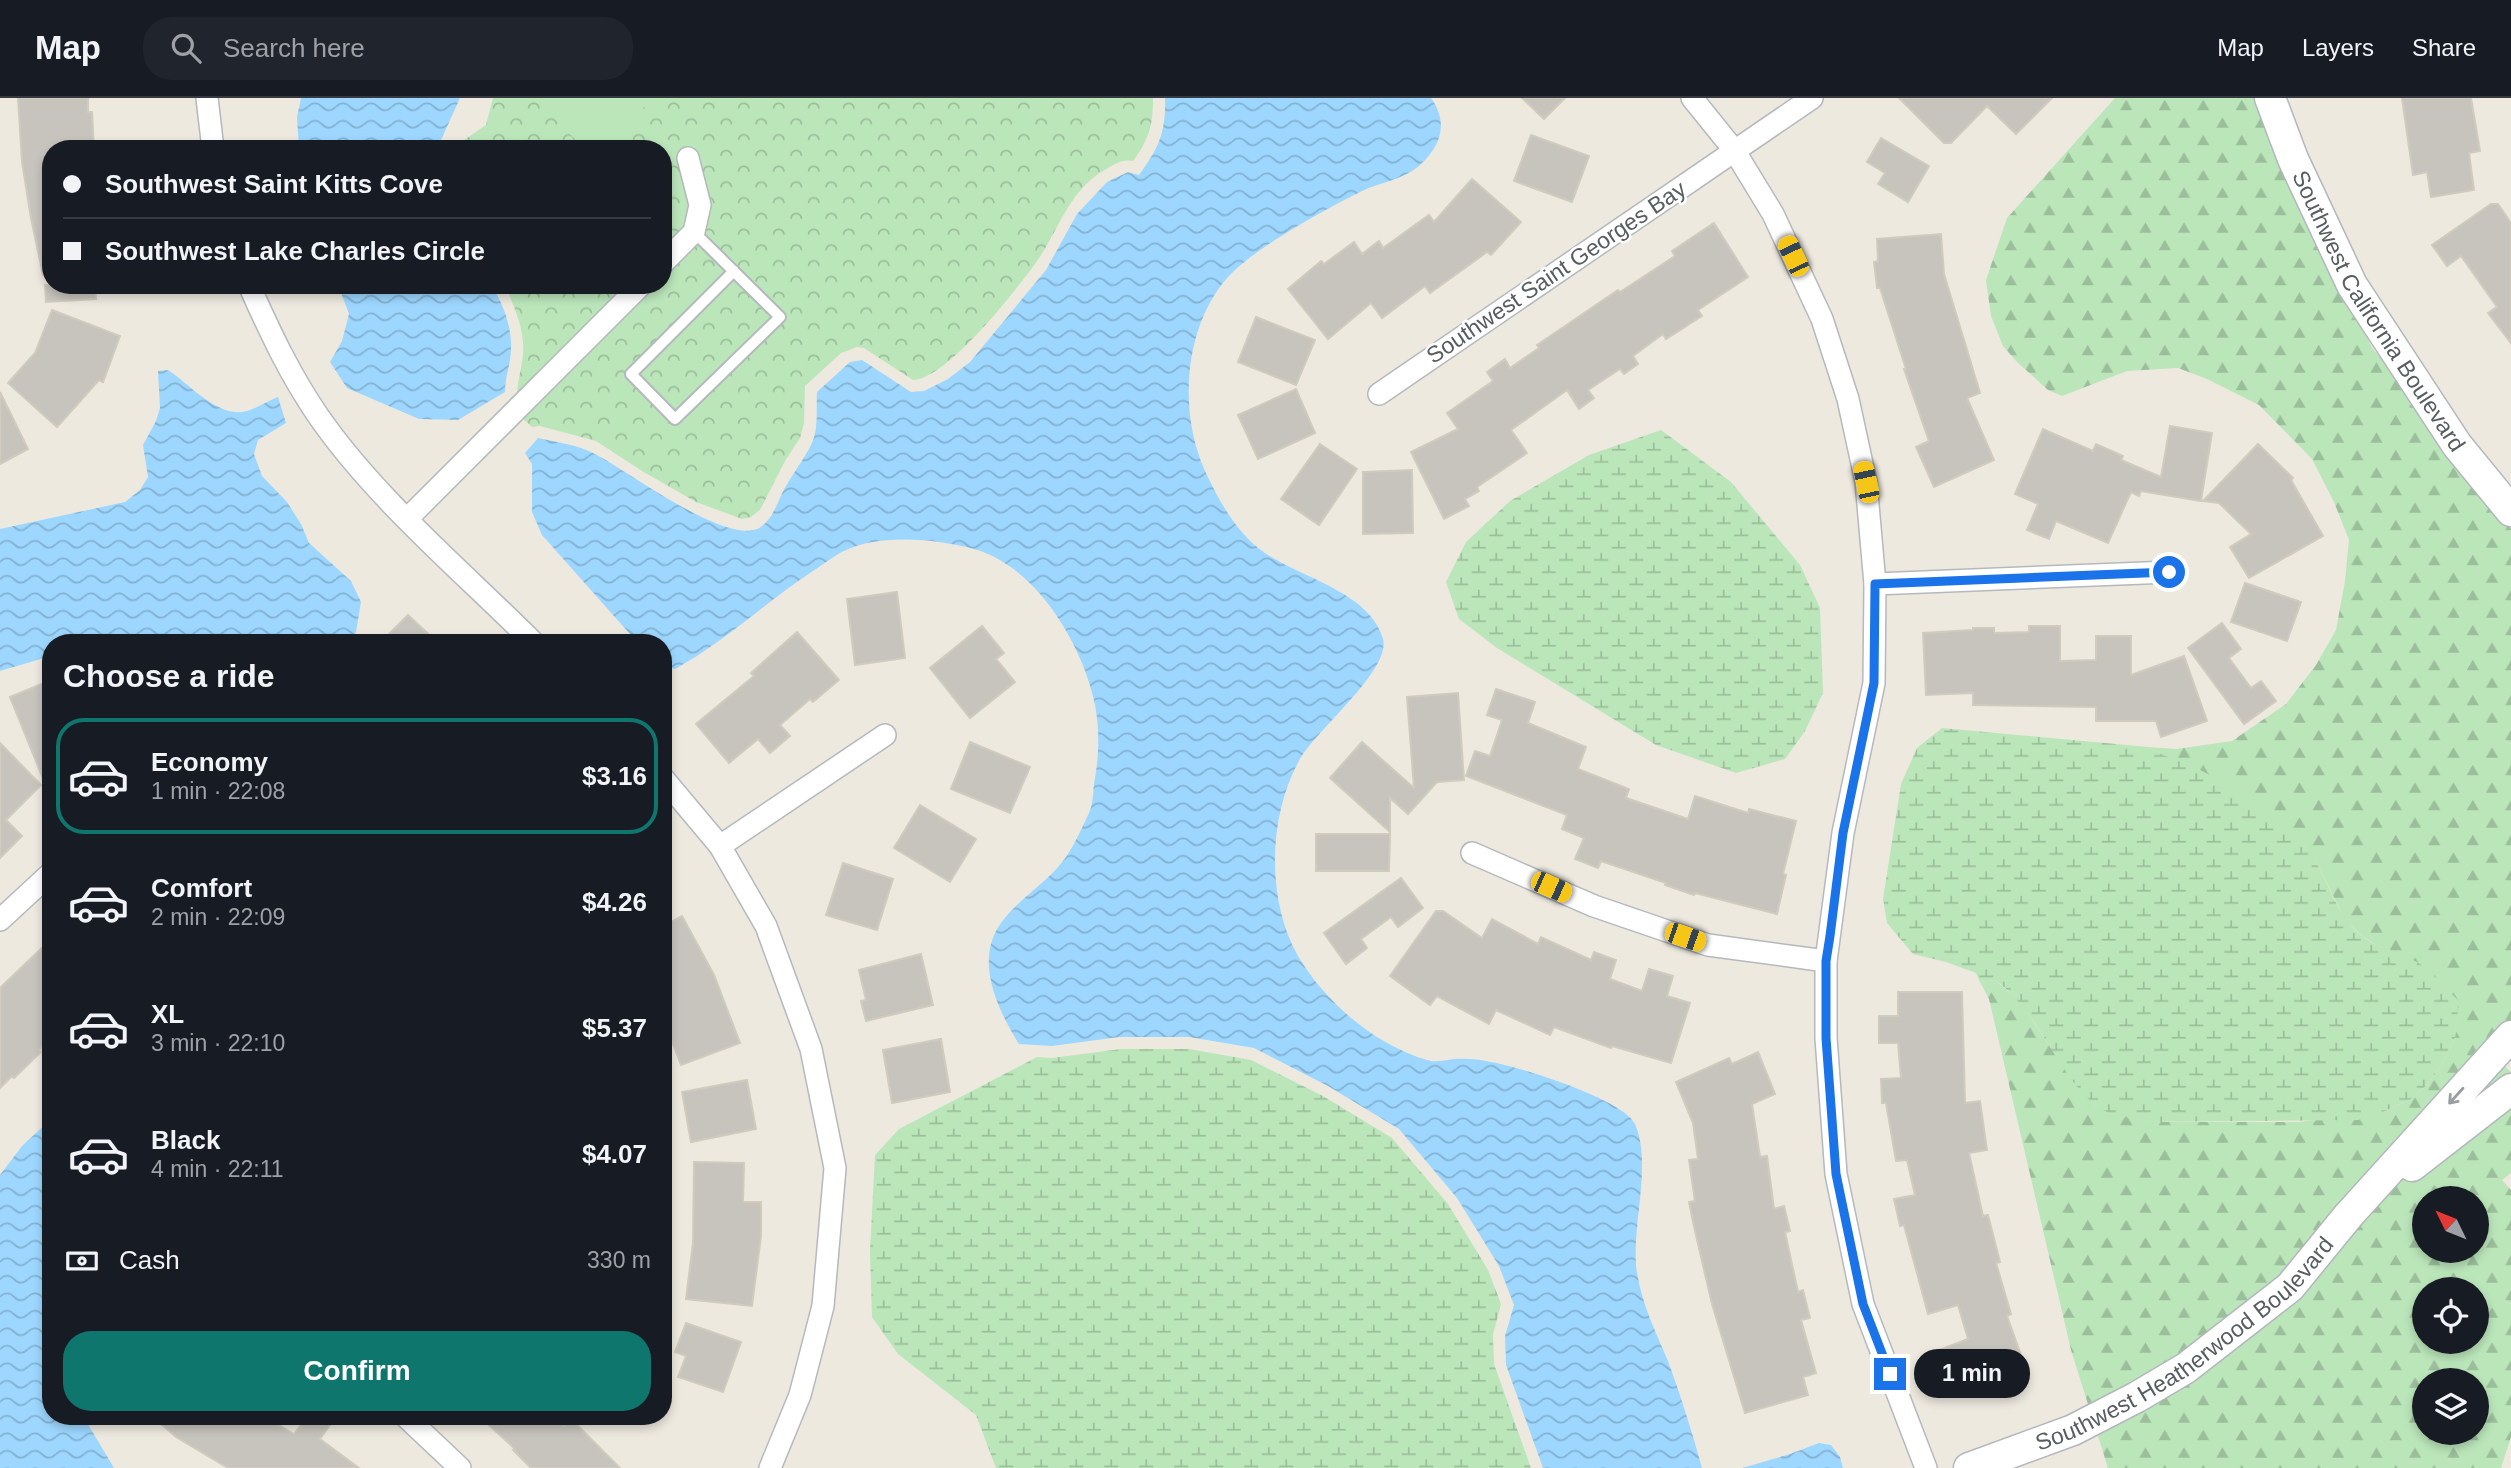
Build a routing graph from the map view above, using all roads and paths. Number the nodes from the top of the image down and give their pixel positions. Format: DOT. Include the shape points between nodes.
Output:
graph roads {
  1 [pos="207,98"];
  2 [pos="1692,98"];
  3 [pos="1812,98"];
  4 [pos="2270,98"];
  5 [pos="212,140"];
  6 [pos="1734,150"];
  7 [pos="688,159"];
  8 [pos="694,232"];
  9 [pos="672,253"];
  10 [pos="734,271"];
  11 [pos="253,294"];
  12 [pos="631,294"];
  13 [pos="1379,394"];
  14 [pos="2511,511"];
  15 [pos="407,519"];
  16 [pos="2169,572"];
  17 [pos="1875,584"];
  18 [pos="525,634"];
  19 [pos="885,735"];
  20 [pos="672,789"];
  21 [pos="720,846"];
  22 [pos="1472,853"];
  23 [pos="42,881"];
  24 [pos="0,920"];
  25 [pos="1826,961"];
  26 [pos="2511,1036"];
  27 [pos="2511,1089"];
  28 [pos="2348,1216"];
  29 [pos="415,1425"];
  30 [pos="460,1468"];
  31 [pos="769,1468"];
  32 [pos="1926,1468"];
  33 [pos="1969,1468"];
  1 -- 5 [label="street"];
  2 -- 6 [label="street"];
  3 -- 6 [label="street, Southwest Saint Georges Bay"];
  4 -- 14 [label="street, Southwest California Boulevard" via="2292,159 2353,285 2457,445"];
  6 -- 13 [label="street, Southwest Saint Georges Bay"];
  6 -- 17 [label="street" via="1773,214 1822,319 1848,398 1866,482"];
  7 -- 8 [label="street" via="700,205"];
  8 -- 9 [label="street"];
  8 -- 10 [label="lane"];
  10 -- 10 [label="lane" via="780,317 675,419 631,374"];
  11 -- 15 [label="street" via="281,357 320,419"];
  12 -- 15 [label="street"];
  15 -- 18 [label="street"];
  16 -- 17 [label="street"];
  17 -- 25 [label="street" via="1874,683 1843,833"];
  19 -- 21 [label="street"];
  20 -- 21 [label="street"];
  21 -- 31 [label="street" via="766,926 811,1049 835,1168 823,1306 800,1395"];
  22 -- 25 [label="street" via="1594,906 1708,945"];
  23 -- 24 [label="street"];
  25 -- 32 [label="street" via="1826,1038 1836,1174 1863,1304"];
  26 -- 28 [label="street, Southwest Heatherwood Boulevard, one-way"];
  27 -- 28 [label="street, Southwest Heatherwood Boulevard"];
  28 -- 33 [label="street, Southwest Heatherwood Boulevard" via="2290,1287 2186,1368 2073,1430"];
  29 -- 30 [label="street"];
}
